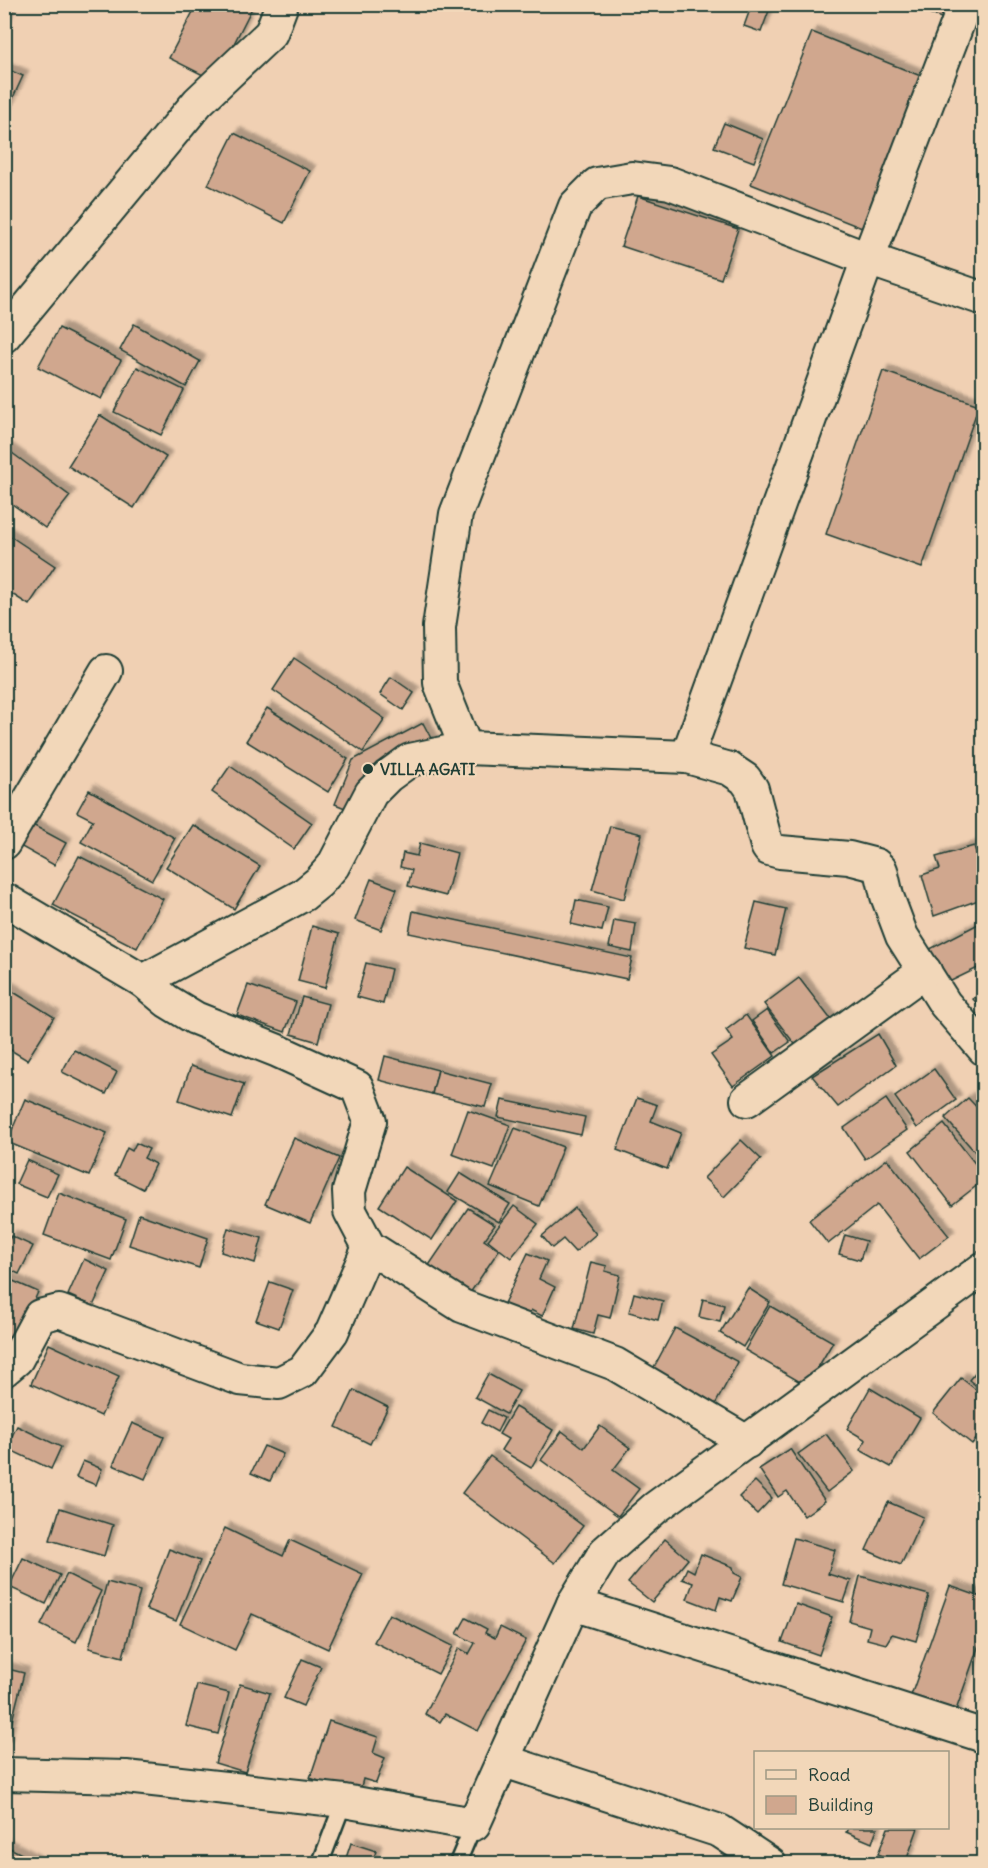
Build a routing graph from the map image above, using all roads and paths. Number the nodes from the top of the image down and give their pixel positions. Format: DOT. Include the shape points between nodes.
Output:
graph roads {
  1 [pos="282,4"];
  2 [pos="965,4"];
  3 [pos="868,259"];
  4 [pos="984,298"];
  5 [pos="4,336"];
  6 [pos="106,671"];
  7 [pos="466,748"];
  8 [pos="687,757"];
  9 [pos="4,843"];
  10 [pos="4,899"];
  11 [pos="925,971"];
  12 [pos="142,981"];
  13 [pos="984,1049"];
  14 [pos="747,1100"];
  15 [pos="369,1247"];
  16 [pos="984,1268"];
  17 [pos="4,1370"];
  18 [pos="747,1442"];
  19 [pos="573,1604"];
  20 [pos="984,1736"];
  21 [pos="504,1761"];
  22 [pos="4,1774"];
  23 [pos="344,1801"];
  24 [pos="474,1824"];
  25 [pos="320,1863"];
  26 [pos="457,1863"];
  27 [pos="770,1863"];
  1 -- 5 [label="street" via="271,33 198,102"];
  2 -- 3 [label="street"];
  3 -- 4 [label="street"];
  3 -- 7 [label="street" via="670,183 632,178 597,184 575,206 456,514 439,627 440,683"];
  3 -- 8 [label="street"];
  6 -- 9 [label="street"];
  7 -- 8 [label="street"];
  7 -- 12 [label="street" via="410,760 388,776 371,794 333,866 303,895"];
  8 -- 11 [label="street" via="730,769 745,779 752,789 769,849 876,865 902,936"];
  10 -- 12 [label="street"];
  11 -- 13 [label="street" via="945,1004"];
  11 -- 14 [label="street"];
  12 -- 15 [label="street" via="195,1018 357,1087 370,1121 349,1191 350,1211"];
  15 -- 17 [label="street" via="332,1332 303,1371 279,1383 240,1379 59,1311 40,1316 17,1359"];
  15 -- 18 [label="street" via="462,1306 615,1364"];
  16 -- 18 [label="street"];
  18 -- 19 [label="street" via="655,1508 605,1552"];
  19 -- 20 [label="street"];
  19 -- 21 [label="street"];
  21 -- 24 [label="street"];
  21 -- 27 [label="street" via="720,1831"];
  22 -- 23 [label="street" via="126,1778"];
  23 -- 24 [label="street"];
  23 -- 25 [label="lane"];
  24 -- 26 [label="lane"];
}
